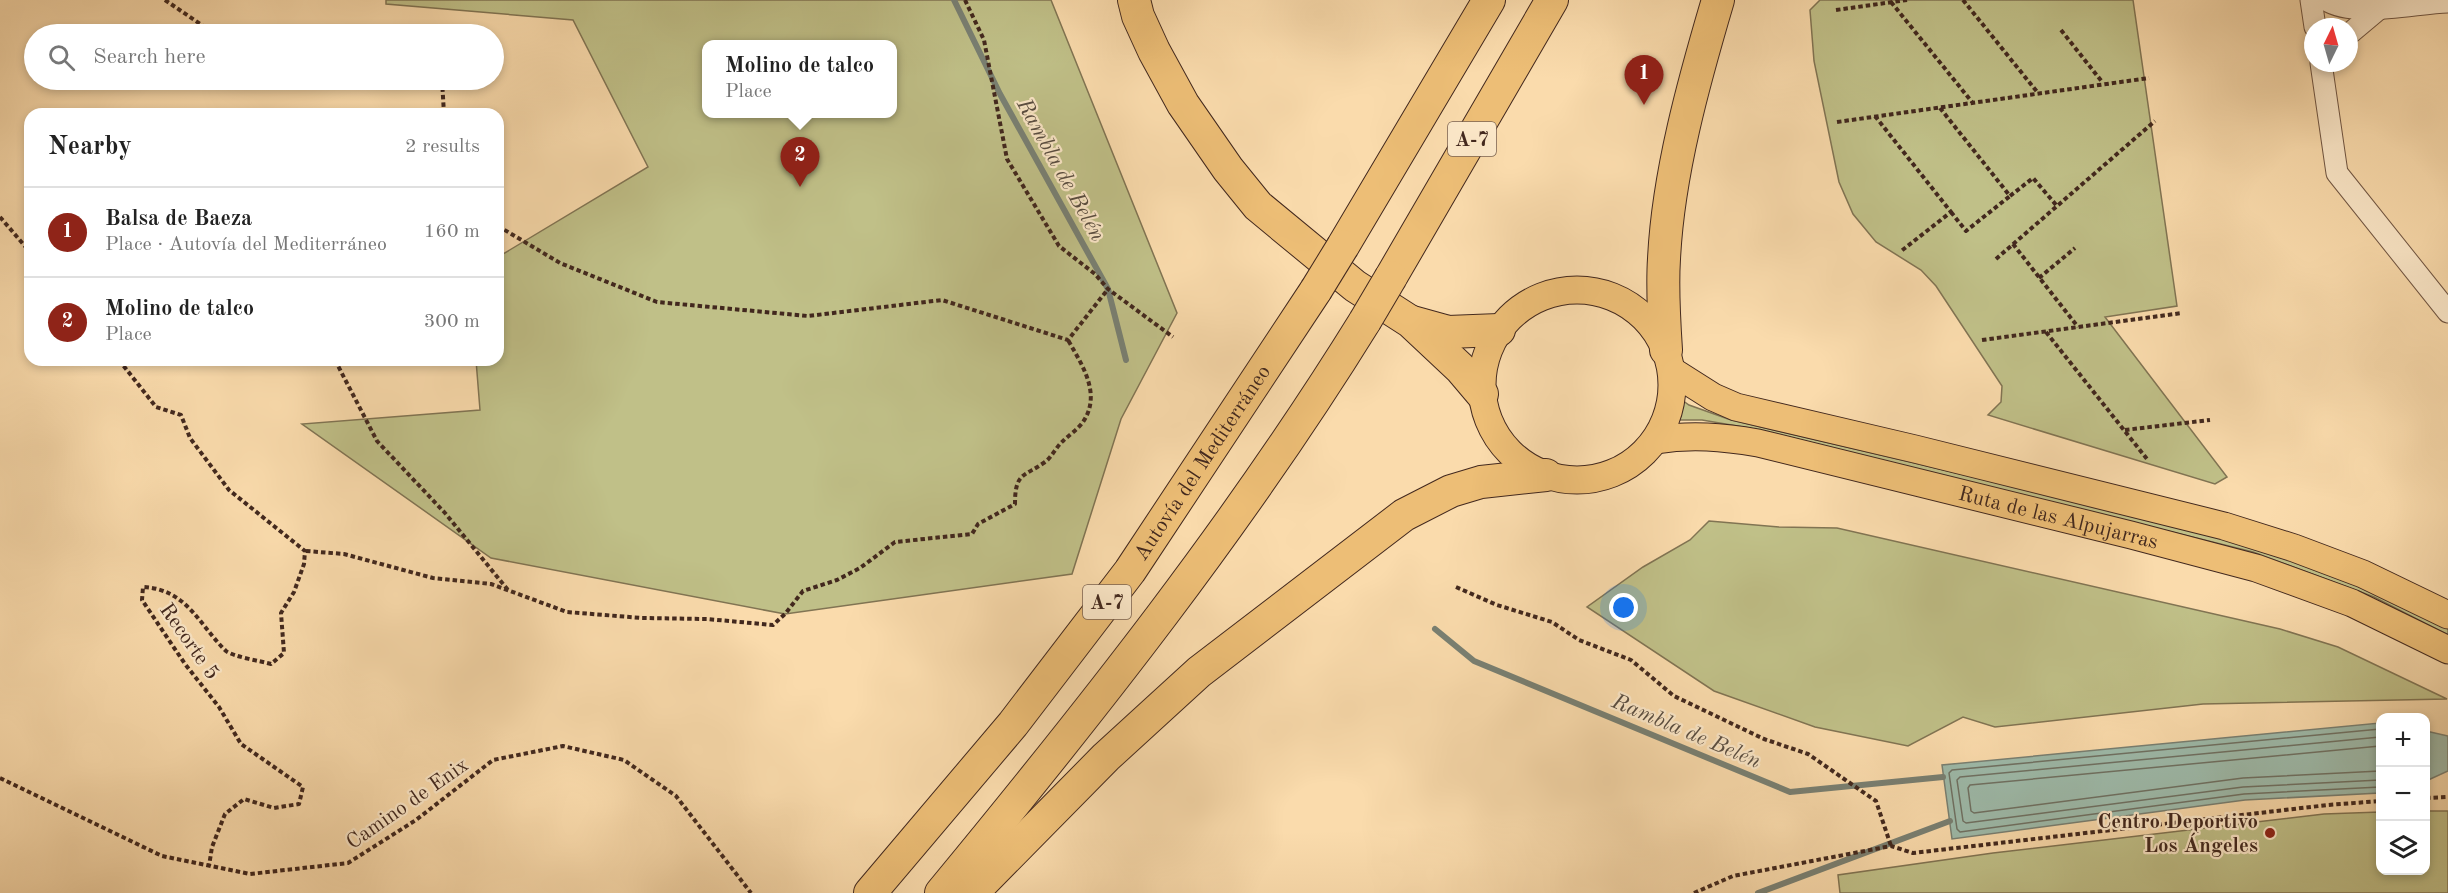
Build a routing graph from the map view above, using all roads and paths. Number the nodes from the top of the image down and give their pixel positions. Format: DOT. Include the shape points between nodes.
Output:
graph roads {
  1 [pos="165,0"];
  2 [pos="965,0"];
  3 [pos="1134,0"];
  4 [pos="1489,0"];
  5 [pos="1552,0"];
  6 [pos="1718,0"];
  7 [pos="1907,0"];
  8 [pos="1963,0"];
  9 [pos="2311,0"];
  10 [pos="2326,0"];
  11 [pos="1891,2"];
  12 [pos="2448,2"];
  13 [pos="2380,8"];
  14 [pos="1836,10"];
  15 [pos="2314,18"];
  16 [pos="200,24"];
  17 [pos="2358,26"];
  18 [pos="2061,30"];
  19 [pos="2322,72"];
  20 [pos="2149,78"];
  21 [pos="2104,84"];
  22 [pos="443,90"];
  23 [pos="2038,93"];
  24 [pos="1972,102"];
  25 [pos="1939,107"];
  26 [pos="444,108"];
  27 [pos="1875,116"];
  28 [pos="2155,121"];
  29 [pos="1837,122"];
  30 [pos="2010,196"];
  31 [pos="2057,206"];
  32 [pos="1951,212"];
  33 [pos="0,217"];
  34 [pos="504,230"];
  35 [pos="2013,244"];
  36 [pos="24,245"];
  37 [pos="2075,248"];
  38 [pos="1900,252"];
  39 [pos="1996,259"];
  40 [pos="2039,278"];
  41 [pos="1107,289"];
  42 [pos="2448,312"];
  43 [pos="2182,313"];
  44 [pos="1411,322"];
  45 [pos="2078,327"];
  46 [pos="1499,330"];
  47 [pos="2046,332"];
  48 [pos="1173,337"];
  49 [pos="1068,340"];
  50 [pos="1982,340"];
  51 [pos="1669,360"];
  52 [pos="124,366"];
  53 [pos="338,366"];
  54 [pos="1482,394"];
  55 [pos="2210,420"];
  56 [pos="2124,430"];
  57 [pos="1656,440"];
  58 [pos="2147,459"];
  59 [pos="1546,475"];
  60 [pos="306,551"];
  61 [pos="1456,587"];
  62 [pos="509,591"];
  63 [pos="2448,615"];
  64 [pos="2448,650"];
  65 [pos="0,778"];
  66 [pos="2448,797"];
  67 [pos="2430,798"];
  68 [pos="2376,801"];
  69 [pos="1891,846"];
  70 [pos="209,866"];
  71 [pos="751,893"];
  72 [pos="870,893"];
  73 [pos="941,893"];
  74 [pos="972,893"];
  75 [pos="1694,893"];
  1 -- 16 [label="path"];
  2 -- 41 [label="path" via="984,40 1008,159 1059,246 1095,274"];
  3 -- 44 [label="highway" via="1154,51 1183,104 1258,206 1355,286"];
  4 -- 72 [label="highway, Autovía del Mediterráneo / A-7, bridge" via="1316,290 1130,571 1013,724"];
  5 -- 73 [label="highway, A-7, bridge" via="1365,321 1229,524 1097,699"];
  6 -- 51 [label="highway" via="1678,154 1664,257"];
  7 -- 11 [label="path"];
  8 -- 23 [label="path"];
  9 -- 15 [label="lane"];
  10 -- 13 [label="lane" via="2347,8"];
  11 -- 14 [label="path"];
  11 -- 24 [label="path"];
  12 -- 13 [label="lane"];
  13 -- 17 [label="lane"];
  18 -- 21 [label="path"];
  19 -- 42 [label="lane" via="2337,173"];
  20 -- 21 [label="path"];
  21 -- 23 [label="path"];
  22 -- 26 [label="path"];
  23 -- 24 [label="path"];
  24 -- 25 [label="path"];
  25 -- 27 [label="path"];
  25 -- 30 [label="path"];
  27 -- 29 [label="path"];
  27 -- 32 [label="path"];
  28 -- 31 [label="path"];
  30 -- 31 [label="path" via="2033,178"];
  30 -- 32 [label="path" via="1966,231"];
  31 -- 35 [label="path"];
  32 -- 38 [label="path"];
  33 -- 36 [label="path"];
  34 -- 49 [label="path" via="560,263 657,302 808,316 942,300"];
  35 -- 39 [label="path"];
  35 -- 40 [label="path"];
  37 -- 40 [label="path"];
  40 -- 45 [label="path"];
  41 -- 48 [label="path"];
  41 -- 49 [label="path"];
  43 -- 45 [label="path"];
  44 -- 46 [label="highway" via="1448,332"];
  44 -- 54 [label="highway"];
  45 -- 47 [label="path"];
  46 -- 51 [label="main road" via="1519,311 1543,297 1579,290 1598,292 1615,298 1646,319 1658,334"];
  46 -- 54 [label="main road" via="1488,350"];
  47 -- 50 [label="path"];
  47 -- 56 [label="path"];
  49 -- 62 [label="path" via="1086,373 1092,401 1083,422 1046,462 1025,472 1015,490 1016,504 978,524 972,534 895,542 860,568 803,591 773,625 567,612"];
  51 -- 57 [label="main road" via="1670,407"];
  51 -- 63 [label="main road, Ruta de las Alpujarras" via="1713,397 1736,407 2202,521 2294,548 2363,574"];
  52 -- 60 [label="path" via="156,407 181,415 190,438 229,490"];
  53 -- 62 [label="path" via="376,441 445,513"];
  54 -- 59 [label="main road" via="1491,425 1509,452"];
  55 -- 56 [label="path"];
  56 -- 58 [label="path"];
  57 -- 59 [label="main road" via="1630,464 1606,475 1581,480"];
  57 -- 64 [label="main road, Ruta de las Alpujarras" via="1687,435 1758,443 2256,568 2352,603"];
  59 -- 74 [label="highway" via="1481,482 1451,491 1404,515 1199,672 1106,757"];
  60 -- 62 [label="path" via="344,554 433,578"];
  60 -- 70 [label="path, Recorte 5" via="294,591 281,613 284,653 272,664 228,653 191,608 159,588 143,587 142,600 241,744 303,787 299,804 274,808 244,799 225,814"];
  61 -- 69 [label="path" via="1552,622 1579,640 1631,660 1674,696 1764,739 1808,754 1876,801"];
  65 -- 70 [label="path, Camino de Enix" via="162,856"];
  66 -- 67 [label="path"];
  68 -- 69 [label="path" via="1913,853"];
  69 -- 75 [label="path" via="1733,876"];
  70 -- 71 [label="path, Camino de Enix" via="250,874 348,863 416,820 493,760 563,746 624,760 676,796"];
}
